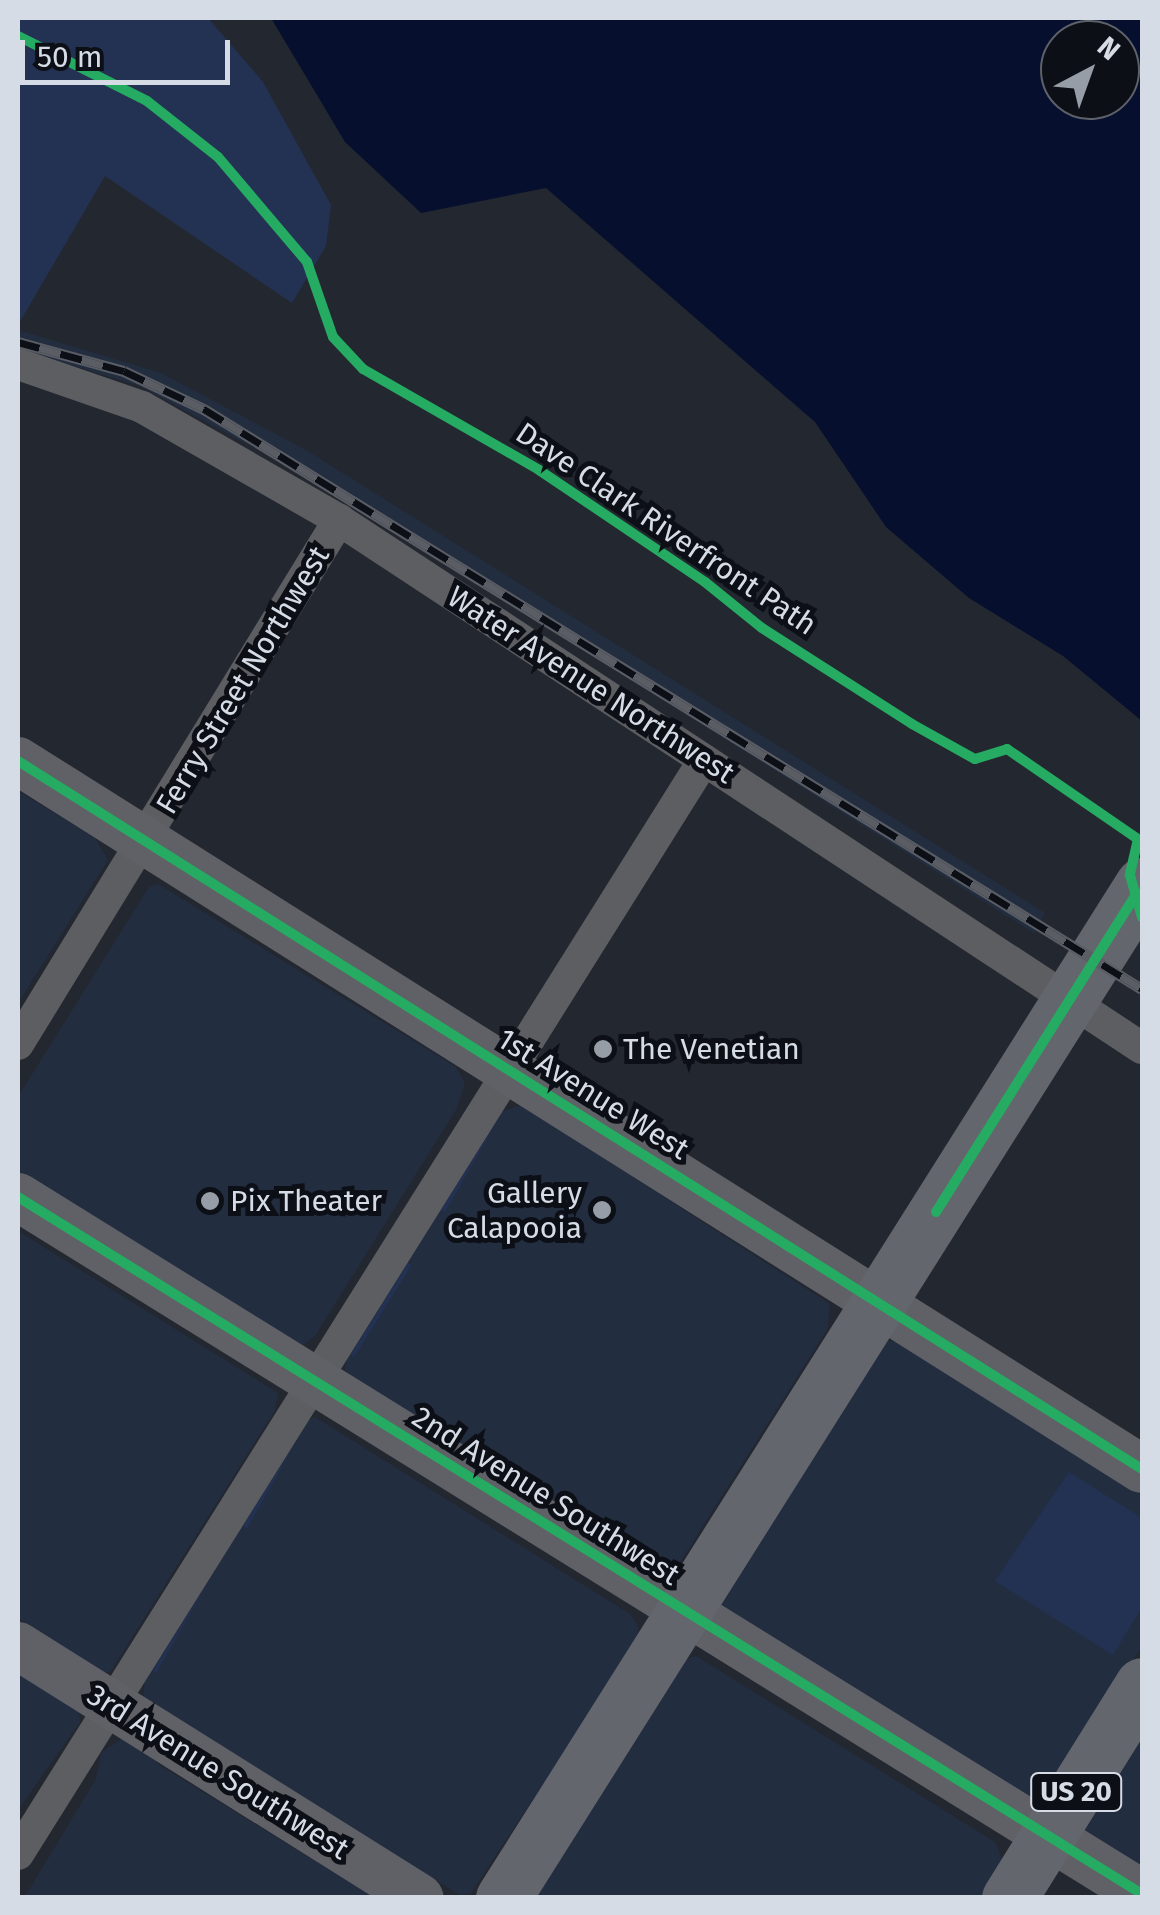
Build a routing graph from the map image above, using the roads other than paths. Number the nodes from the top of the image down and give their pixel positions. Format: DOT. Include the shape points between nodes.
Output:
graph roads {
  1 [pos="18,364"];
  2 [pos="340,520"];
  3 [pos="704,760"];
  4 [pos="18,761"];
  5 [pos="145,840"];
  6 [pos="1142,885"];
  7 [pos="18,1044"];
  8 [pos="1142,1048"];
  9 [pos="506,1069"];
  10 [pos="18,1198"];
  11 [pos="878,1304"];
  12 [pos="312,1379"];
  13 [pos="1142,1469"];
  14 [pos="685,1612"];
  15 [pos="18,1646"];
  16 [pos="1142,1686"];
  17 [pos="108,1704"];
  18 [pos="1050,1835"];
  19 [pos="18,1854"];
  20 [pos="1142,1894"];
  21 [pos="420,1898"];
  22 [pos="503,1898"];
  23 [pos="1009,1898"];
  1 -- 2 [label="street, Water Avenue Northwest" via="142,407"];
  2 -- 3 [label="street, Water Avenue Northwest"];
  2 -- 5 [label="street, Ferry Street Northwest"];
  3 -- 8 [label="street, Water Avenue Northwest"];
  3 -- 9 [label="street"];
  4 -- 5 [label="street, 1st Avenue West"];
  5 -- 7 [label="street, Ferry Street Northwest"];
  5 -- 9 [label="street, 1st Avenue West"];
  6 -- 11 [label="highway"];
  9 -- 11 [label="street, 1st Avenue West"];
  9 -- 12 [label="street"];
  10 -- 12 [label="street, 2nd Avenue Southwest"];
  11 -- 13 [label="street, 1st Avenue West"];
  11 -- 14 [label="highway"];
  12 -- 14 [label="street, 2nd Avenue Southwest"];
  12 -- 17 [label="street"];
  14 -- 18 [label="street, 2nd Avenue Southwest"];
  14 -- 22 [label="highway"];
  15 -- 17 [label="street, 3rd Avenue Southwest"];
  16 -- 18 [label="highway, US 20"];
  17 -- 19 [label="street"];
  17 -- 21 [label="street, 3rd Avenue Southwest"];
  18 -- 20 [label="street, 2nd Avenue Southwest"];
  18 -- 23 [label="highway, US 20"];
}
